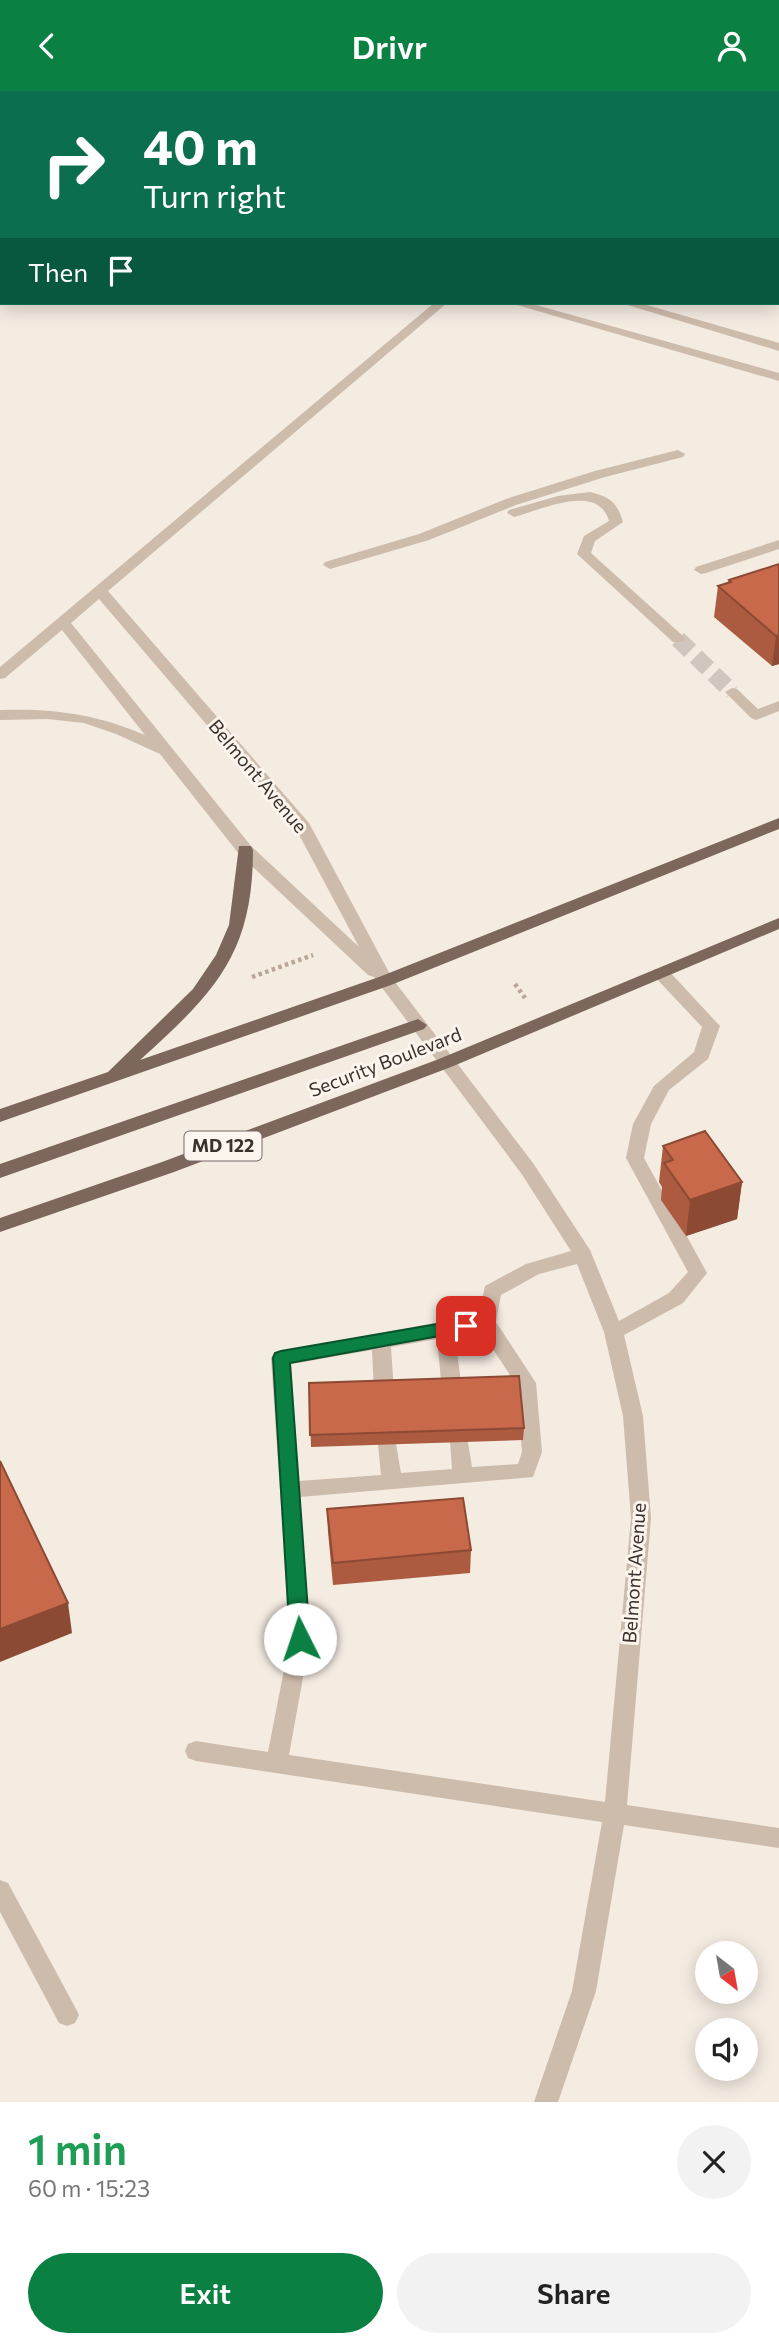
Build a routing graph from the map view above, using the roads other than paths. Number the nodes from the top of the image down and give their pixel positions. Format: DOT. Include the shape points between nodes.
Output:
graph roads {
  1 [pos="439,305"];
  2 [pos="523,305"];
  3 [pos="634,305"];
  4 [pos="779,347"];
  5 [pos="779,377"];
  6 [pos="678,454"];
  7 [pos="486,513"];
  8 [pos="779,544"];
  9 [pos="330,565"];
  10 [pos="701,570"];
  11 [pos="100,591"];
  12 [pos="63,622"];
  13 [pos="678,639"];
  14 [pos="0,675"];
  15 [pos="732,692"];
  16 [pos="779,706"];
  17 [pos="0,715"];
  18 [pos="170,753"];
  19 [pos="779,823"];
  20 [pos="246,850"];
  21 [pos="779,923"];
  22 [pos="661,973"];
  23 [pos="385,981"];
  24 [pos="418,1025"];
  25 [pos="445,1063"];
  26 [pos="110,1079"];
  27 [pos="0,1116"];
  28 [pos="0,1171"];
  29 [pos="0,1225"];
  30 [pos="583,1255"];
  31 [pos="486,1323"];
  32 [pos="445,1328"];
  33 [pos="614,1332"];
  34 [pos="381,1340"];
  35 [pos="452,1390"];
  36 [pos="384,1393"];
  37 [pos="460,1442"];
  38 [pos="388,1444"];
  39 [pos="463,1476"];
  40 [pos="392,1482"];
  41 [pos="289,1490"];
  42 [pos="196,1751"];
  43 [pos="276,1763"];
  44 [pos="615,1812"];
  45 [pos="779,1838"];
  46 [pos="0,1890"];
  47 [pos="67,2015"];
  48 [pos="546,2102"];
  1 -- 11 [label="street"];
  2 -- 5 [label="street"];
  3 -- 4 [label="street"];
  6 -- 7 [label="street" via="600,474"];
  7 -- 9 [label="street"];
  7 -- 13 [label="street" via="515,513 578,496 607,501 615,510 616,522 589,539 584,554"];
  8 -- 10 [label="street"];
  11 -- 12 [label="street"];
  11 -- 23 [label="street, Belmont Avenue" via="303,827"];
  12 -- 14 [label="street"];
  12 -- 18 [label="street, Belmont Avenue"];
  15 -- 16 [label="street" via="756,715"];
  17 -- 18 [label="street" via="82,716 121,728"];
  18 -- 20 [label="street, Belmont Avenue"];
  19 -- 23 [label="main road"];
  20 -- 23 [label="street, Belmont Avenue"];
  20 -- 26 [label="main road" via="244,894 234,936 211,978"];
  21 -- 22 [label="main road, Security Boulevard / MD 122"];
  22 -- 25 [label="main road, Security Boulevard / MD 122"];
  22 -- 33 [label="street" via="711,1026 702,1055 663,1086 642,1124 635,1158 698,1273 676,1298"];
  23 -- 24 [label="street, Belmont Avenue"];
  23 -- 26 [label="main road"];
  24 -- 25 [label="street, Belmont Avenue"];
  24 -- 28 [label="main road"];
  25 -- 29 [label="main road, Security Boulevard / MD 122"];
  25 -- 30 [label="street, Belmont Avenue" via="527,1168"];
  26 -- 27 [label="main road"];
  30 -- 31 [label="street" via="533,1269 492,1291"];
  30 -- 33 [label="street, Belmont Avenue"];
  31 -- 32 [label="street"];
  31 -- 39 [label="street" via="526,1383 532,1451 526,1471"];
  32 -- 34 [label="street"];
  32 -- 35 [label="street"];
  33 -- 44 [label="street, Belmont Avenue" via="633,1416 641,1518"];
  34 -- 36 [label="street"];
  34 -- 41 [label="street" via="281,1358"];
  37 -- 39 [label="street"];
  38 -- 40 [label="street"];
  39 -- 40 [label="street"];
  40 -- 41 [label="street"];
  41 -- 43 [label="street" via="300,1639"];
  42 -- 43 [label="street"];
  43 -- 44 [label="street"];
  44 -- 45 [label="street"];
  44 -- 48 [label="street, Belmont Avenue" via="584,1991"];
  46 -- 47 [label="street"];
}
